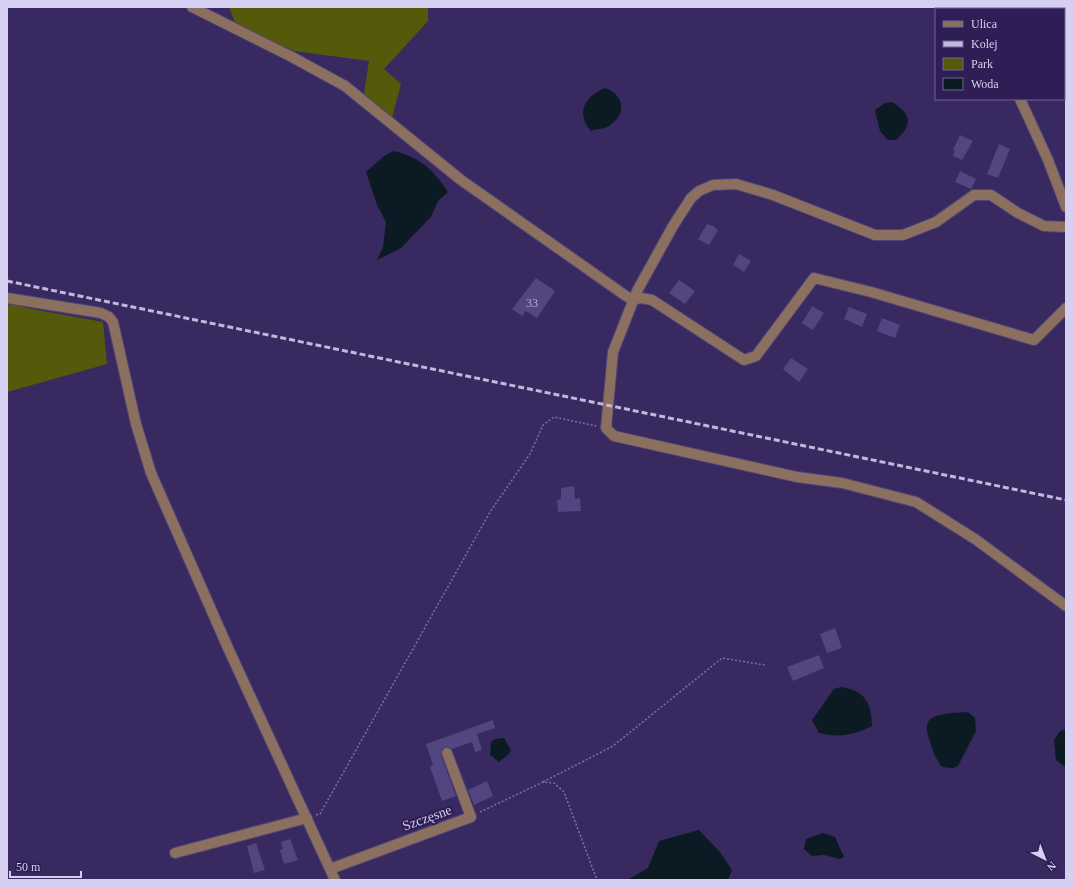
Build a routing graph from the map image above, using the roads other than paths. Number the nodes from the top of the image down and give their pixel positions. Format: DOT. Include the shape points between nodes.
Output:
graph roads {
  1 [pos="192,7"];
  2 [pos="1020,100"];
  3 [pos="1066,207"];
  4 [pos="1066,226"];
  5 [pos="7,298"];
  6 [pos="633,300"];
  7 [pos="1066,308"];
  8 [pos="1066,606"];
  9 [pos="447,753"];
  10 [pos="307,818"];
  11 [pos="175,852"];
  12 [pos="330,869"];
  13 [pos="335,880"];
  1 -- 6 [label="street" via="345,86 461,180"];
  2 -- 3 [label="street"];
  4 -- 6 [label="street" via="1044,226 991,195 974,195 936,222 903,235 875,235 773,195 736,184 713,185 691,198"];
  5 -- 10 [label="street" via="101,313 113,322 136,424 151,473"];
  6 -- 7 [label="street" via="652,300 744,360 756,356 814,278 1034,340"];
  6 -- 8 [label="street" via="613,352 606,428 614,436 797,477 842,483 916,502 975,538"];
  9 -- 12 [label="street, Szczęsne" via="471,817"];
  10 -- 11 [label="street"];
  10 -- 12 [label="street"];
  12 -- 13 [label="street"];
}
